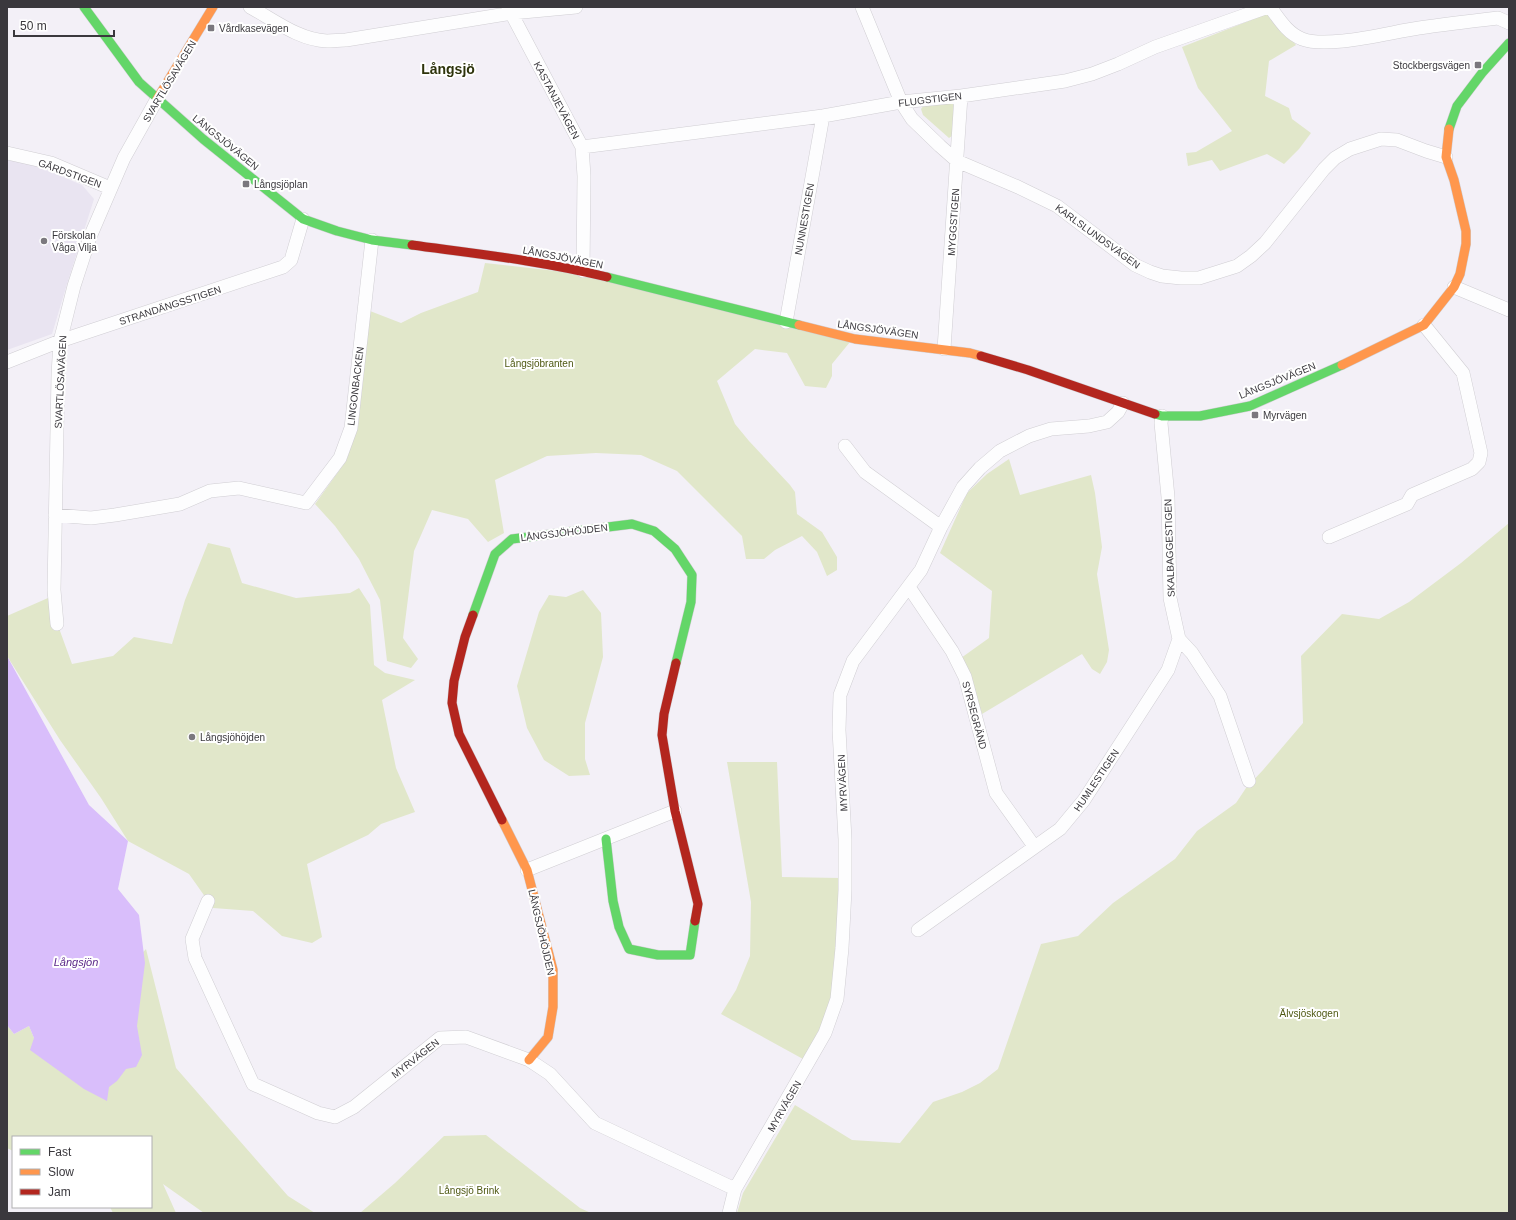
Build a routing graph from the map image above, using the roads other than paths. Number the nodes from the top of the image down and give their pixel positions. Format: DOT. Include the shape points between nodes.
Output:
graph roads {
  1 [pos="84,7"];
  2 [pos="213,7"];
  3 [pos="250,7"];
  4 [pos="576,7"];
  5 [pos="862,7"];
  6 [pos="1269,7"];
  7 [pos="510,10"];
  8 [pos="1509,23"];
  9 [pos="1509,43"];
  10 [pos="961,96"];
  11 [pos="157,99"];
  12 [pos="901,102"];
  13 [pos="823,116"];
  14 [pos="582,148"];
  15 [pos="7,153"];
  16 [pos="1446,156"];
  17 [pos="958,161"];
  18 [pos="110,188"];
  19 [pos="303,219"];
  20 [pos="372,240"];
  21 [pos="583,271"];
  22 [pos="1454,287"];
  23 [pos="1509,310"];
  24 [pos="786,322"];
  25 [pos="1424,325"];
  26 [pos="60,341"];
  27 [pos="944,349"];
  28 [pos="7,362"];
  29 [pos="1123,403"];
  30 [pos="1162,416"];
  31 [pos="845,446"];
  32 [pos="55,515"];
  33 [pos="941,527"];
  34 [pos="1329,537"];
  35 [pos="909,587"];
  36 [pos="57,624"];
  37 [pos="1179,639"];
  38 [pos="1249,781"];
  39 [pos="675,811"];
  40 [pos="606,839"];
  41 [pos="1034,846"];
  42 [pos="527,870"];
  43 [pos="208,901"];
  44 [pos="918,930"];
  45 [pos="529,1060"];
  46 [pos="735,1189"];
  47 [pos="729,1213"];
  1 -- 11 [label="street, LÅNGSJÖVÄGEN" via="139,82"];
  2 -- 11 [label="street, SVARTLÖSAVÄGEN"];
  3 -- 7 [label="street" via="294,32 327,41 346,40"];
  4 -- 7 [label="street"];
  5 -- 12 [label="street, KARLSLUNDSVÄGEN"];
  6 -- 8 [label="street" via="1287,30 1302,39 1319,43 1498,18"];
  6 -- 10 [label="street, FLUGSTIGEN" via="1155,47 1092,74 1065,81"];
  7 -- 14 [label="street, KASTANJEVÄGEN"];
  9 -- 16 [label="street, LÅNGSJÖVÄGEN" via="1457,106 1448,134"];
  10 -- 12 [label="street, FLUGSTIGEN"];
  10 -- 17 [label="street, MYGGSTIGEN"];
  11 -- 18 [label="street, SVARTLÖSAVÄGEN"];
  11 -- 19 [label="street, LÅNGSJÖVÄGEN"];
  12 -- 13 [label="street, FLUGSTIGEN"];
  12 -- 17 [label="street, KARLSLUNDSVÄGEN" via="912,119"];
  13 -- 14 [label="street, FLUGSTIGEN"];
  13 -- 24 [label="street, NUNNESTIGEN"];
  14 -- 21 [label="street, KASTANJEVÄGEN"];
  15 -- 18 [label="street, GÅRDSTIGEN" via="51,164"];
  16 -- 17 [label="street, KARLSLUNDSVÄGEN" via="1397,140 1381,139 1350,149 1335,158 1324,169 1265,244 1251,256 1237,266 1199,278 1162,276 1135,265 1057,206"];
  16 -- 22 [label="street, LÅNGSJÖVÄGEN" via="1466,231 1460,274"];
  17 -- 27 [label="street, MYGGSTIGEN"];
  18 -- 26 [label="street, SVARTLÖSAVÄGEN" via="90,237"];
  19 -- 20 [label="street, LÅNGSJÖVÄGEN"];
  19 -- 26 [label="street, STRANDÄNGSSTIGEN" via="291,260 282,267"];
  20 -- 21 [label="street, LÅNGSJÖVÄGEN" via="505,257"];
  20 -- 32 [label="street, LINGONBACKEN" via="351,428 340,458 306,503 239,488 210,491 180,504 115,515 91,518"];
  21 -- 24 [label="street, LÅNGSJÖVÄGEN"];
  22 -- 23 [label="street"];
  22 -- 25 [label="street, LÅNGSJÖVÄGEN"];
  24 -- 27 [label="street, LÅNGSJÖVÄGEN" via="855,339"];
  25 -- 30 [label="street, LÅNGSJÖVÄGEN" via="1250,406 1200,416"];
  25 -- 34 [label="street" via="1463,372 1481,453 1479,462 1472,469 1412,495 1407,504"];
  26 -- 28 [label="street, STRANDÄNGSSTIGEN"];
  26 -- 32 [label="street, SVARTLÖSAVÄGEN"];
  27 -- 29 [label="street, LÅNGSJÖVÄGEN" via="970,353 1028,370"];
  29 -- 30 [label="street, LÅNGSJÖVÄGEN"];
  29 -- 33 [label="street, MYRVÄGEN" via="1107,422 1051,429 1029,436 1000,451 980,468 963,488"];
  30 -- 37 [label="street, SKALBAGGESTIGEN" via="1168,497 1170,598"];
  31 -- 33 [label="street" via="865,472"];
  32 -- 36 [label="street, SVARTLÖSAVÄGEN" via="54,590"];
  33 -- 35 [label="street, MYRVÄGEN" via="921,570"];
  35 -- 41 [label="street, SYRSEGRÄND" via="952,651 965,677 996,793"];
  35 -- 46 [label="street, MYRVÄGEN" via="853,661 840,695 845,883 837,999 825,1033"];
  37 -- 38 [label="street, SKALBAGGESTIGEN" via="1220,696"];
  37 -- 41 [label="street, HUMLESTIGEN" via="1168,670 1084,800 1060,829"];
  39 -- 40 [label="street"];
  39 -- 40 [label="street, LÅNGSJÖHÖJDEN" via="698,904 690,955 658,955 629,949 619,927"];
  39 -- 42 [label="street, LÅNGSJÖHÖJDEN" via="662,735 664,714 691,602 692,575 675,549 654,531 632,524 512,539 495,554 488,570 465,637 454,680 452,703 458,734"];
  40 -- 42 [label="street"];
  41 -- 44 [label="street, HUMLESTIGEN"];
  42 -- 45 [label="street, LÅNGSJÖHÖJDEN" via="553,970 553,1007 548,1037"];
  43 -- 45 [label="street, MYRVÄGEN" via="192,939 195,958 253,1084 318,1113 335,1117 354,1107 440,1038 466,1037"];
  45 -- 46 [label="street, MYRVÄGEN" via="550,1074 595,1123"];
  46 -- 47 [label="street"];
}
